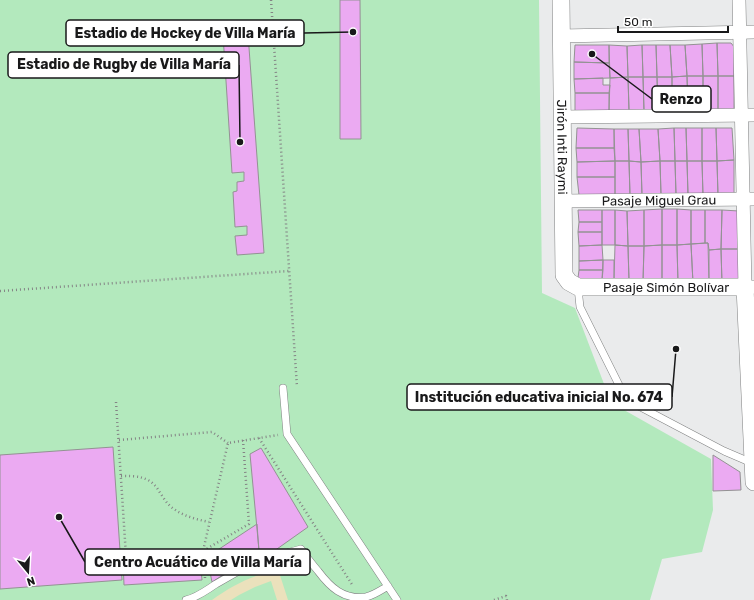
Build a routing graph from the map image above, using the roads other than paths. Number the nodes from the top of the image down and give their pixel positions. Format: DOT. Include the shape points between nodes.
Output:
graph roads {
  1 [pos="561,0"];
  2 [pos="739,0"];
  3 [pos="740,32"];
  4 [pos="754,32"];
  5 [pos="561,36"];
  6 [pos="748,115"];
  7 [pos="562,117"];
  8 [pos="749,199"];
  9 [pos="563,201"];
  10 [pos="578,287"];
  11 [pos="750,287"];
  12 [pos="751,374"];
  13 [pos="283,388"];
  14 [pos="754,463"];
  15 [pos="754,482"];
  16 [pos="388,586"];
  17 [pos="186,600"];
  18 [pos="397,600"];
  1 -- 5 [label="street, Jirón Inti Raymi"];
  2 -- 3 [label="street"];
  3 -- 4 [label="street"];
  3 -- 5 [label="street"];
  3 -- 6 [label="street"];
  5 -- 7 [label="street, Jirón Inti Raymi"];
  6 -- 7 [label="street"];
  6 -- 8 [label="street"];
  7 -- 9 [label="street, Jirón Inti Raymi"];
  8 -- 9 [label="street, Pasaje Miguel Grau"];
  8 -- 11 [label="street"];
  9 -- 10 [label="street, Jirón Inti Raymi" via="564,275 569,282"];
  10 -- 11 [label="street, Pasaje Simón Bolívar"];
  10 -- 14 [label="lane" via="580,307 629,401 724,451"];
  11 -- 12 [label="street"];
  12 -- 14 [label="street"];
  13 -- 16 [label="lane" via="287,434"];
  14 -- 15 [label="street"];
  16 -- 17 [label="lane" via="360,598 342,596 328,585 301,549 257,563 195,598"];
  16 -- 18 [label="lane"];
}
